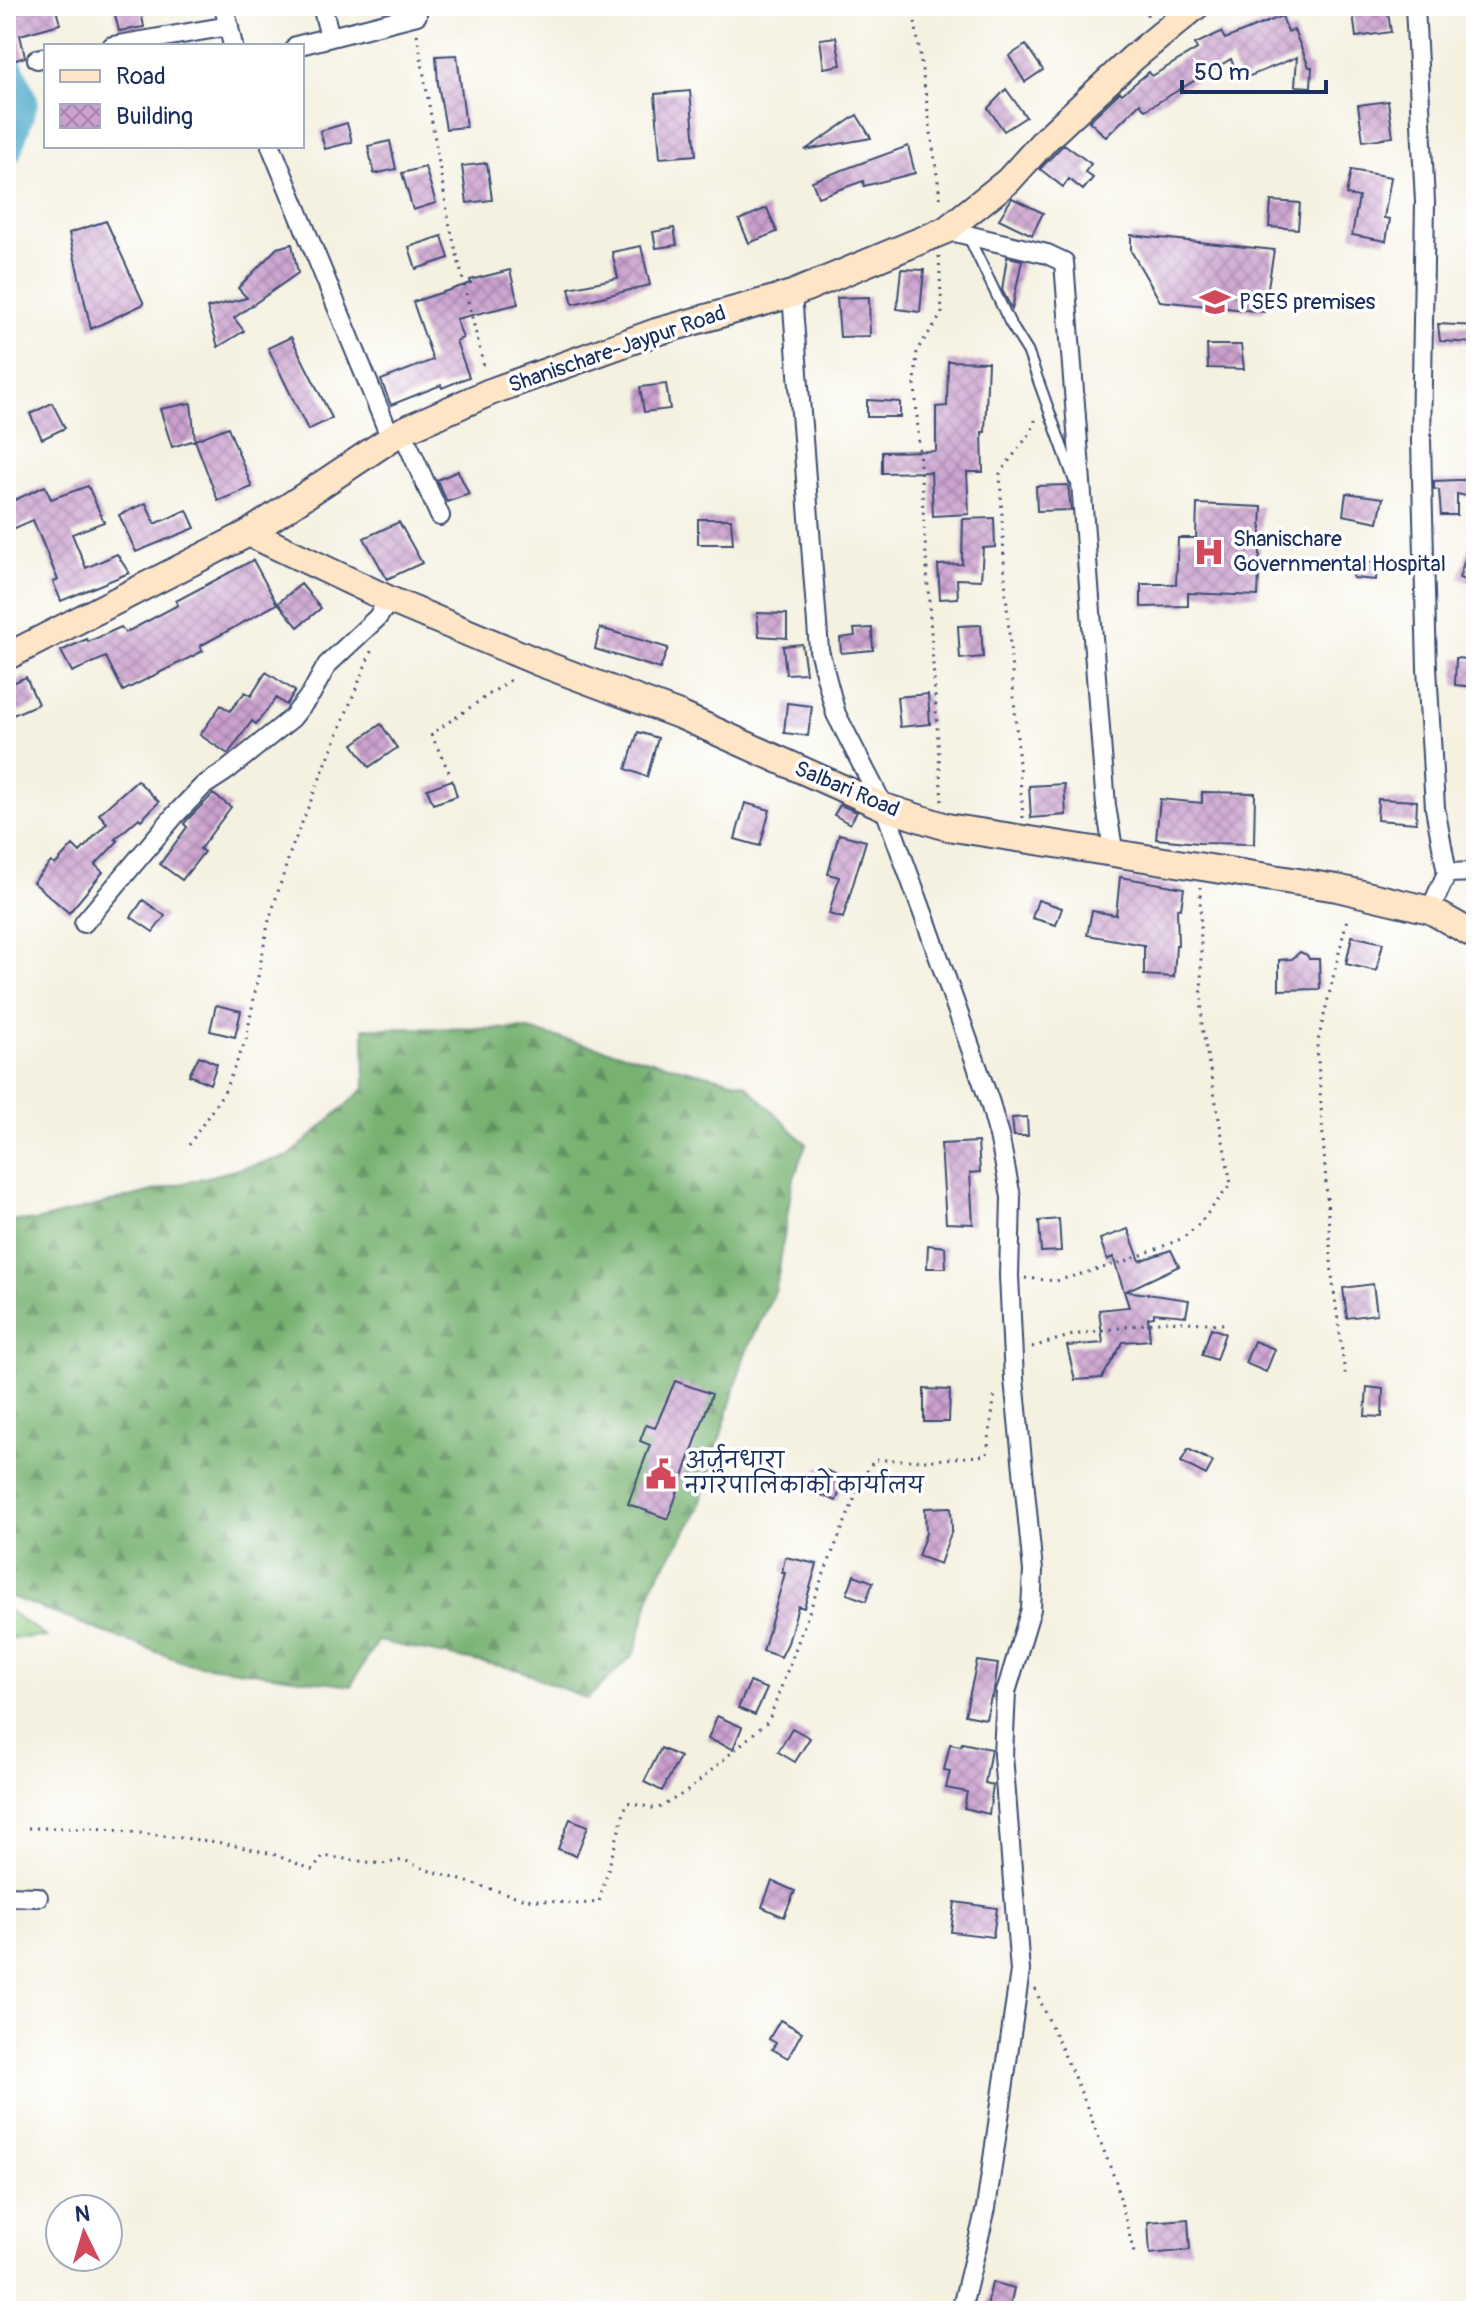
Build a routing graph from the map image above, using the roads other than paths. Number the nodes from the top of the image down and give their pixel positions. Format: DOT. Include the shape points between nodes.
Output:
graph roads {
  1 [pos="224,6"];
  2 [pos="322,6"];
  3 [pos="1196,6"];
  4 [pos="1415,6"];
  5 [pos="417,15"];
  6 [pos="229,26"];
  7 [pos="330,37"];
  8 [pos="124,44"];
  9 [pos="233,44"];
  10 [pos="304,44"];
  11 [pos="272,148"];
  12 [pos="951,234"];
  13 [pos="792,294"];
  14 [pos="396,434"];
  15 [pos="1081,498"];
  16 [pos="440,516"];
  17 [pos="249,533"];
  18 [pos="383,609"];
  19 [pos="6,657"];
  20 [pos="884,807"];
  21 [pos="1114,855"];
  22 [pos="1476,872"];
  23 [pos="1447,873"];
  24 [pos="1430,910"];
  25 [pos="84,923"];
  26 [pos="1476,936"];
  27 [pos="6,1896"];
  28 [pos="38,1897"];
  29 [pos="961,2311"];
  1 -- 6 [label="street"];
  2 -- 7 [label="street"];
  3 -- 12 [label="street, Shanischare-Jaypur Road" via="1133,58"];
  4 -- 23 [label="street" via="1425,202 1421,441 1427,668 1435,808"];
  5 -- 7 [label="street"];
  6 -- 8 [label="street"];
  6 -- 9 [label="street"];
  7 -- 10 [label="street"];
  11 -- 14 [label="street"];
  12 -- 13 [label="street, Shanischare-Jaypur Road"];
  12 -- 15 [label="lane" via="1028,352"];
  12 -- 15 [label="street" via="1064,262"];
  13 -- 14 [label="street, Shanischare-Jaypur Road" via="656,332 490,392"];
  13 -- 20 [label="street" via="819,650 836,714"];
  14 -- 16 [label="street"];
  14 -- 17 [label="street, Shanischare-Jaypur Road"];
  15 -- 21 [label="street"];
  17 -- 18 [label="street, Salbari Road"];
  17 -- 19 [label="street, Shanischare-Jaypur Road"];
  18 -- 20 [label="street, Salbari Road" via="682,716"];
  18 -- 25 [label="street" via="327,665 292,718 203,786"];
  20 -- 21 [label="street, Salbari Road" via="947,827"];
  20 -- 29 [label="street" via="1000,1140 1011,1197 1013,1352 1033,1571 1031,1609 1006,1692 1003,1755 1020,1971 986,2208"];
  21 -- 24 [label="street, Salbari Road" via="1354,892"];
  22 -- 23 [label="street"];
  23 -- 24 [label="street"];
  24 -- 26 [label="street, Salbari Road"];
  27 -- 28 [label="street"];
}
